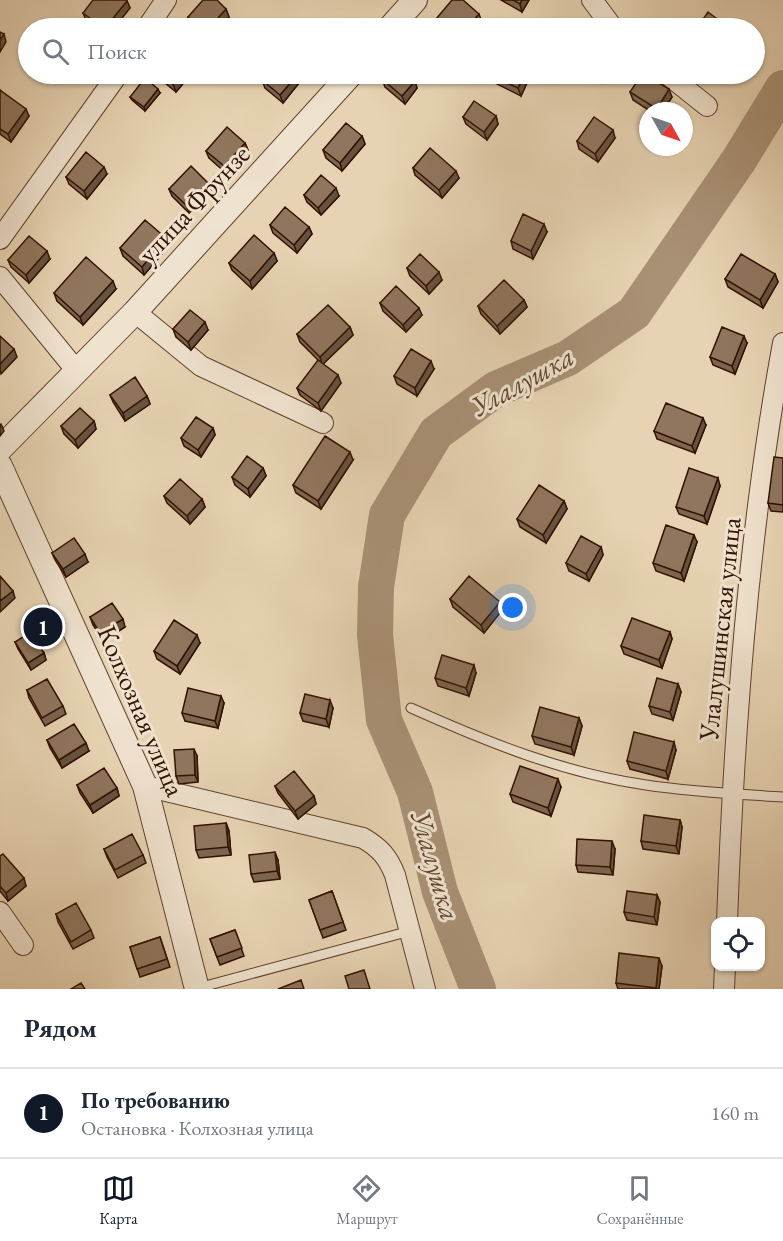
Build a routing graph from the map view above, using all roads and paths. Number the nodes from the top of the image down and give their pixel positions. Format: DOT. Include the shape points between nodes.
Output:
graph roads {
  1 [pos="166,0"];
  2 [pos="415,0"];
  3 [pos="592,0"];
  4 [pos="154,18"];
  5 [pos="399,18"];
  6 [pos="606,18"];
  7 [pos="111,84"];
  8 [pos="342,84"];
  9 [pos="680,84"];
  10 [pos="707,106"];
  11 [pos="0,239"];
  12 [pos="0,278"];
  13 [pos="135,312"];
  14 [pos="783,343"];
  15 [pos="76,370"];
  16 [pos="778,410"];
  17 [pos="323,423"];
  18 [pos="0,449"];
  19 [pos="0,466"];
  20 [pos="411,708"];
  21 [pos="145,786"];
  22 [pos="732,794"];
  23 [pos="783,797"];
  24 [pos="0,912"];
  25 [pos="727,917"];
  26 [pos="410,931"];
  27 [pos="23,945"];
  28 [pos="725,971"];
  29 [pos="196,989"];
  30 [pos="425,989"];
  31 [pos="724,989"];
  1 -- 4 [label="street"];
  2 -- 5 [label="street"];
  3 -- 6 [label="street"];
  7 -- 11 [label="street"];
  8 -- 13 [label="street, улица Фрунзе"];
  9 -- 10 [label="street"];
  12 -- 15 [label="street"];
  13 -- 15 [label="street, улица Фрунзе"];
  13 -- 17 [label="street" via="201,366"];
  14 -- 16 [label="street, Улалушинская улица"];
  15 -- 18 [label="street"];
  16 -- 22 [label="street, Улалушинская улица" via="743,644"];
  19 -- 21 [label="street, Колхозная улица"];
  20 -- 22 [label="lane" via="482,740 557,766 645,785"];
  21 -- 26 [label="street" via="363,838 389,859"];
  21 -- 29 [label="street, Колхозная улица"];
  22 -- 23 [label="lane"];
  22 -- 25 [label="street, Улалушинская улица"];
  24 -- 27 [label="street"];
  26 -- 29 [label="lane"];
  26 -- 30 [label="street"];
  28 -- 31 [label="street"];
}
